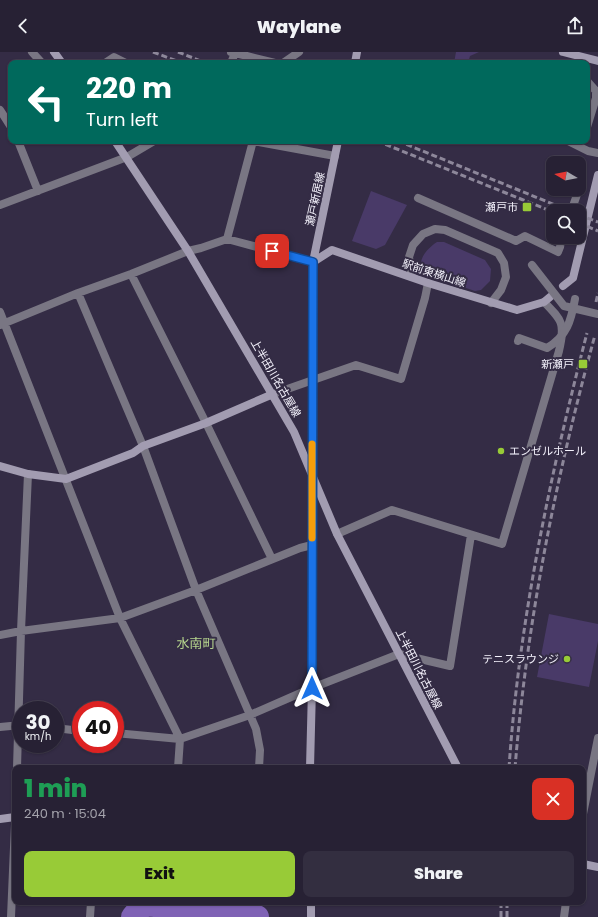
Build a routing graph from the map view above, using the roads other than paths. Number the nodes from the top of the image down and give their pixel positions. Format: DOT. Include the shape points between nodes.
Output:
graph roads {
  1 [pos="32,52"];
  2 [pos="298,52"];
  3 [pos="563,52"];
  4 [pos="233,53"];
  5 [pos="39,60"];
  6 [pos="110,60"];
  7 [pos="120,60"];
  8 [pos="262,60"];
  9 [pos="287,60"];
  10 [pos="580,60"];
  11 [pos="590,84"];
  12 [pos="0,110"];
  13 [pos="590,117"];
  14 [pos="8,122"];
  15 [pos="19,144"];
  16 [pos="117,144"];
  17 [pos="149,144"];
  18 [pos="252,144"];
  19 [pos="269,144"];
  20 [pos="337,144"];
  21 [pos="574,144"];
  22 [pos="587,144"];
  23 [pos="588,151"];
  24 [pos="598,153"];
  25 [pos="335,156"];
  26 [pos="127,157"];
  27 [pos="598,175"];
  28 [pos="38,191"];
  29 [pos="596,192"];
  30 [pos="418,198"];
  31 [pos="0,205"];
  32 [pos="227,239"];
  33 [pos="560,247"];
  34 [pos="188,251"];
  35 [pos="313,262"];
  36 [pos="532,265"];
  37 [pos="131,274"];
  38 [pos="412,277"];
  39 [pos="428,283"];
  40 [pos="563,286"];
  41 [pos="78,293"];
  42 [pos="575,298"];
  43 [pos="491,303"];
  44 [pos="573,308"];
  45 [pos="0,312"];
  46 [pos="598,314"];
  47 [pos="2,324"];
  48 [pos="519,337"];
  49 [pos="312,380"];
  50 [pos="273,394"];
  51 [pos="206,423"];
  52 [pos="143,446"];
  53 [pos="0,466"];
  54 [pos="312,472"];
  55 [pos="28,474"];
  56 [pos="66,479"];
  57 [pos="337,534"];
  58 [pos="472,536"];
  59 [pos="312,545"];
  60 [pos="272,559"];
  61 [pos="196,590"];
  62 [pos="120,618"];
  63 [pos="21,631"];
  64 [pos="0,635"];
  65 [pos="399,654"];
  66 [pos="312,688"];
  67 [pos="20,701"];
  68 [pos="250,715"];
  69 [pos="12,726"];
  70 [pos="0,727"];
  71 [pos="124,734"];
  72 [pos="598,738"];
  73 [pos="180,739"];
  74 [pos="18,753"];
  75 [pos="17,765"];
  76 [pos="178,765"];
  77 [pos="259,765"];
  78 [pos="310,765"];
  79 [pos="456,765"];
  80 [pos="586,799"];
  81 [pos="12,817"];
  82 [pos="0,819"];
  83 [pos="586,865"];
  84 [pos="598,867"];
  85 [pos="12,894"];
  86 [pos="91,905"];
  87 [pos="311,905"];
  88 [pos="566,905"];
  89 [pos="11,917"];
  90 [pos="90,917"];
  91 [pos="311,917"];
  92 [pos="564,917"];
  1 -- 5 [label="street"];
  2 -- 9 [label="street"];
  3 -- 10 [label="street"];
  4 -- 8 [label="street"];
  6 -- 7 [label="street" via="114,57"];
  11 -- 13 [label="street" via="596,91"];
  12 -- 14 [label="street"];
  15 -- 28 [label="street"];
  16 -- 26 [label="street, 上半田川名古屋線"];
  17 -- 26 [label="street"];
  18 -- 32 [label="street"];
  19 -- 25 [label="street"];
  20 -- 25 [label="street, 瀬戸新居線"];
  21 -- 23 [label="street"];
  22 -- 23 [label="street"];
  23 -- 24 [label="street"];
  25 -- 35 [label="street, 瀬戸新居線"];
  26 -- 28 [label="street"];
  26 -- 34 [label="street, 上半田川名古屋線"];
  27 -- 29 [label="street"];
  28 -- 31 [label="street"];
  29 -- 40 [label="street" via="573,278"];
  30 -- 33 [label="street" via="518,243 525,236 558,252"];
  32 -- 34 [label="street"];
  32 -- 35 [label="street"];
  34 -- 37 [label="street"];
  34 -- 50 [label="street, 上半田川名古屋線"];
  35 -- 38 [label="street, 駅前東横山線" via="332,250"];
  35 -- 49 [label="street, 瀬戸新居線"];
  36 -- 44 [label="street, bridge" via="564,306"];
  37 -- 41 [label="street"];
  37 -- 51 [label="street"];
  38 -- 39 [label="street, 駅前東横山線"];
  38 -- 43 [label="street" via="409,257 413,245 423,234 435,229 446,230 498,253 504,263 506,277 501,290"];
  39 -- 43 [label="street, 駅前東横山線"];
  39 -- 49 [label="street" via="401,380 356,365"];
  41 -- 47 [label="street"];
  41 -- 52 [label="street"];
  42 -- 44 [label="street, bridge"];
  43 -- 58 [label="street, 駅前東横山線" via="517,310 547,300 559,318 563,335 502,544"];
  44 -- 46 [label="street, bridge"];
  44 -- 48 [label="street, bridge" via="567,329 547,348"];
  45 -- 47 [label="street"];
  47 -- 56 [label="street"];
  49 -- 50 [label="street"];
  49 -- 54 [label="street, 瀬戸新居線"];
  50 -- 51 [label="street"];
  50 -- 54 [label="street, 上半田川名古屋線"];
  51 -- 52 [label="street"];
  51 -- 60 [label="street"];
  52 -- 56 [label="street" via="133,453"];
  52 -- 61 [label="street"];
  53 -- 55 [label="street"];
  54 -- 57 [label="street, 上半田川名古屋線"];
  54 -- 59 [label="street, 瀬戸新居線"];
  55 -- 56 [label="street"];
  55 -- 63 [label="street"];
  56 -- 62 [label="street"];
  57 -- 58 [label="street" via="392,510"];
  57 -- 65 [label="street, 上半田川名古屋線"];
  58 -- 65 [label="street" via="450,666"];
  59 -- 60 [label="street"];
  59 -- 66 [label="street, 瀬戸新居線"];
  60 -- 61 [label="street"];
  61 -- 62 [label="street"];
  61 -- 68 [label="street"];
  62 -- 63 [label="street"];
  62 -- 73 [label="street"];
  63 -- 64 [label="street"];
  63 -- 67 [label="street"];
  65 -- 66 [label="street"];
  65 -- 79 [label="street, 上半田川名古屋線"];
  66 -- 68 [label="street"];
  66 -- 78 [label="street, 瀬戸新居線"];
  68 -- 73 [label="street"];
  68 -- 77 [label="street" via="260,750"];
  69 -- 70 [label="street"];
  71 -- 73 [label="street"];
  72 -- 80 [label="street"];
  73 -- 76 [label="street"];
  74 -- 75 [label="street"];
  81 -- 82 [label="street"];
  83 -- 84 [label="street"];
  85 -- 89 [label="street"];
  86 -- 90 [label="street"];
  87 -- 91 [label="street"];
  88 -- 92 [label="street"];
}
